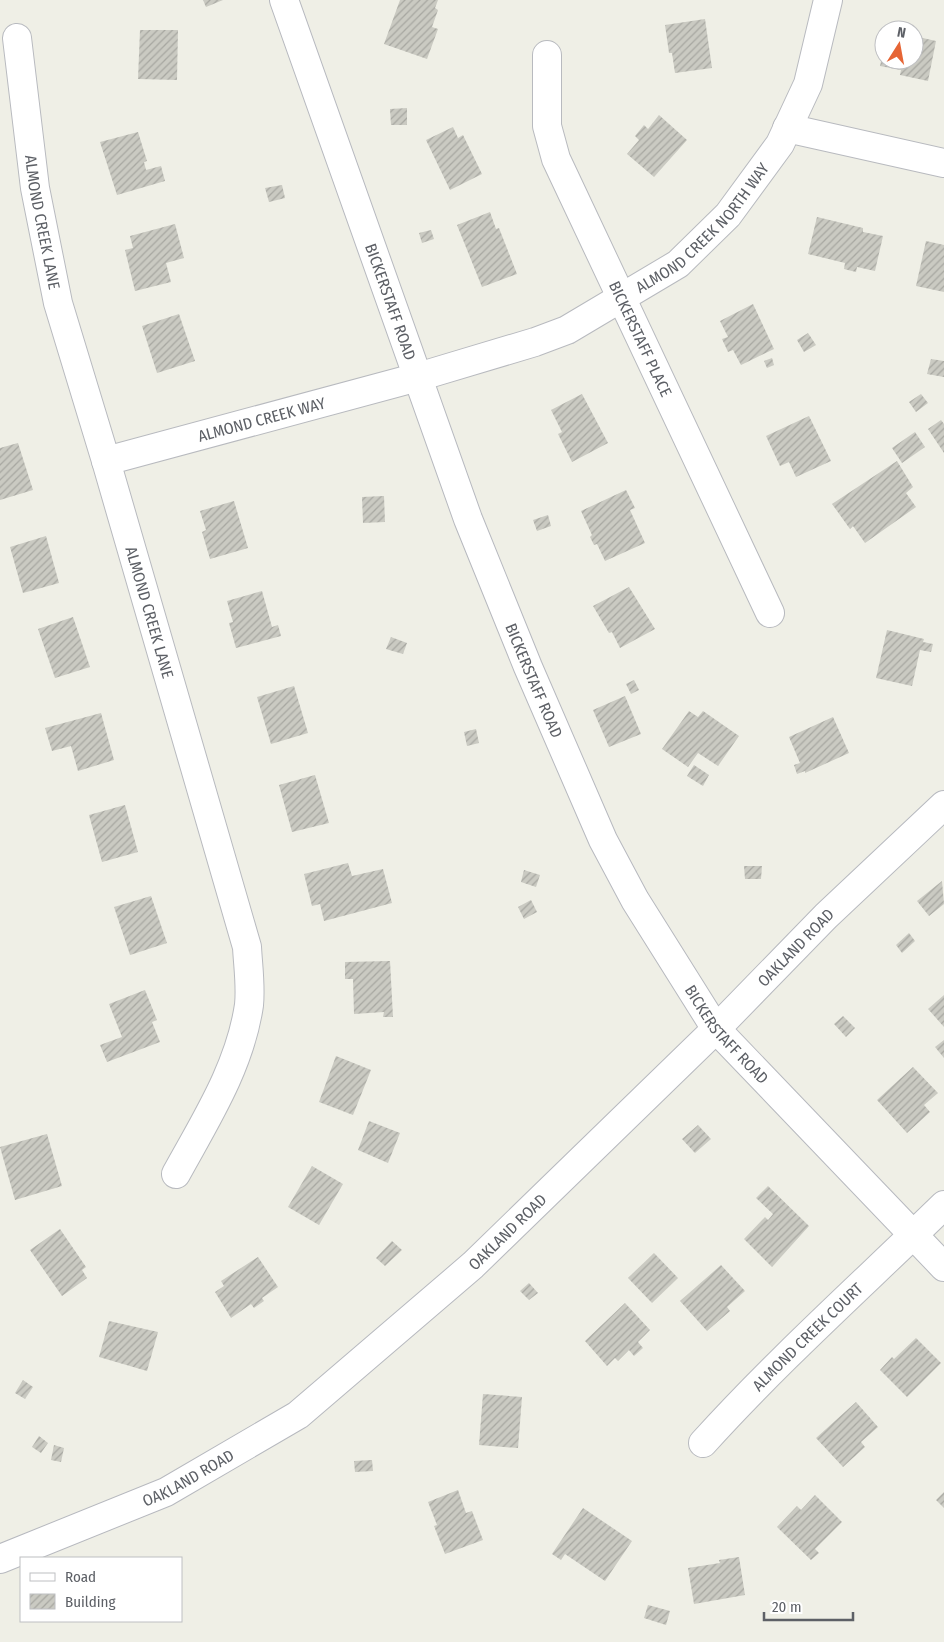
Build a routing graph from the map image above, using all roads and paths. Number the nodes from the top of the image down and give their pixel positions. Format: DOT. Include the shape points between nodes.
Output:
graph roads {
  1 [pos="284,0"];
  2 [pos="828,0"];
  3 [pos="17,38"];
  4 [pos="547,55"];
  5 [pos="787,128"];
  6 [pos="944,163"];
  7 [pos="620,299"];
  8 [pos="418,377"];
  9 [pos="106,461"];
  10 [pos="770,614"];
  11 [pos="944,805"];
  12 [pos="716,1029"];
  13 [pos="176,1174"];
  14 [pos="944,1205"];
  15 [pos="914,1235"];
  16 [pos="944,1267"];
  17 [pos="703,1443"];
  18 [pos="0,1559"];
  1 -- 8 [label="street, BICKERSTAFF ROAD"];
  2 -- 5 [label="street, ALMOND CREEK NORTH WAY" via="808,84"];
  3 -- 9 [label="street, ALMOND CREEK LANE" via="35,188 58,303"];
  4 -- 7 [label="street, BICKERSTAFF PLACE" via="547,126 556,159"];
  5 -- 6 [label="street"];
  5 -- 7 [label="street, ALMOND CREEK NORTH WAY" via="780,144 728,215 678,264"];
  7 -- 8 [label="street, ALMOND CREEK NORTH WAY" via="567,330"];
  7 -- 10 [label="street, BICKERSTAFF PLACE"];
  8 -- 9 [label="street, ALMOND CREEK WAY"];
  8 -- 12 [label="street, BICKERSTAFF ROAD" via="468,519 603,840 635,900"];
  9 -- 13 [label="street, ALMOND CREEK LANE" via="246,947 248,1005 238,1052"];
  11 -- 12 [label="street, OAKLAND ROAD" via="826,916"];
  12 -- 15 [label="street, BICKERSTAFF ROAD"];
  12 -- 18 [label="street, OAKLAND ROAD" via="473,1265 298,1415 166,1492"];
  14 -- 15 [label="street, ALMOND CREEK COURT"];
  15 -- 16 [label="street, BICKERSTAFF ROAD"];
  15 -- 17 [label="street, ALMOND CREEK COURT" via="769,1373"];
}
